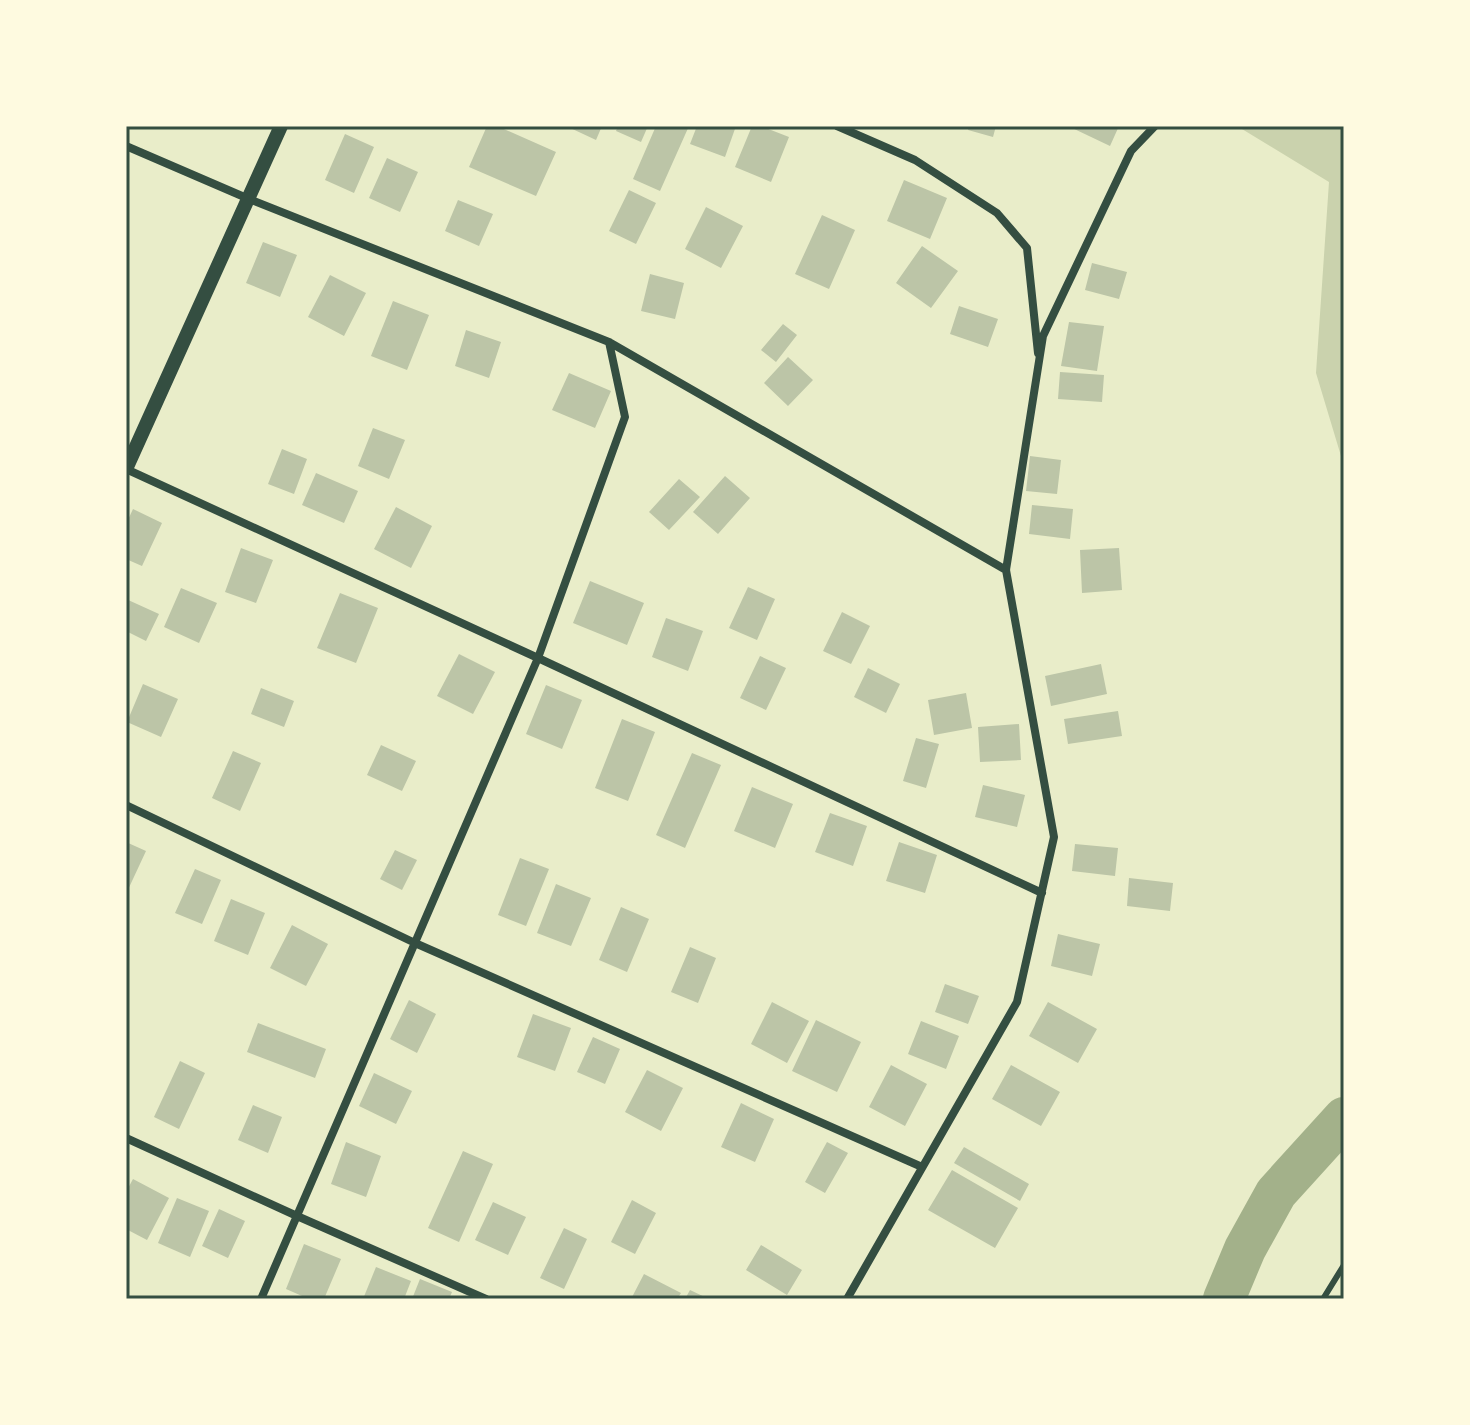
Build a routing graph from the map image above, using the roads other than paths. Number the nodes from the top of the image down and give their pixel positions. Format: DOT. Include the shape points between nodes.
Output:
graph roads {
  1 [pos="281,126"];
  2 [pos="837,126"];
  3 [pos="1155,126"];
  4 [pos="126,146"];
  5 [pos="249,199"];
  6 [pos="609,342"];
  7 [pos="1039,365"];
  8 [pos="126,469"];
  9 [pos="1006,570"];
  10 [pos="538,658"];
  11 [pos="126,805"];
  12 [pos="1042,893"];
  13 [pos="415,943"];
  14 [pos="126,1138"];
  15 [pos="922,1167"];
  16 [pos="297,1216"];
  17 [pos="1344,1265"];
  18 [pos="261,1299"];
  19 [pos="486,1299"];
  20 [pos="847,1299"];
  21 [pos="1323,1299"];
  1 -- 5 [label="street"];
  2 -- 7 [label="street" via="915,160 997,213 1027,248"];
  3 -- 7 [label="street" via="1131,151 1043,336"];
  4 -- 5 [label="street"];
  5 -- 6 [label="street"];
  5 -- 8 [label="street"];
  6 -- 9 [label="street"];
  6 -- 10 [label="street" via="625,417"];
  7 -- 9 [label="street"];
  8 -- 10 [label="street"];
  9 -- 12 [label="street" via="1054,837"];
  10 -- 12 [label="street"];
  10 -- 13 [label="street"];
  11 -- 13 [label="street"];
  12 -- 15 [label="street" via="1017,1002"];
  13 -- 15 [label="street"];
  13 -- 16 [label="street"];
  14 -- 16 [label="street"];
  15 -- 20 [label="street"];
  16 -- 18 [label="street"];
  16 -- 19 [label="street"];
  17 -- 21 [label="lane"];
}
